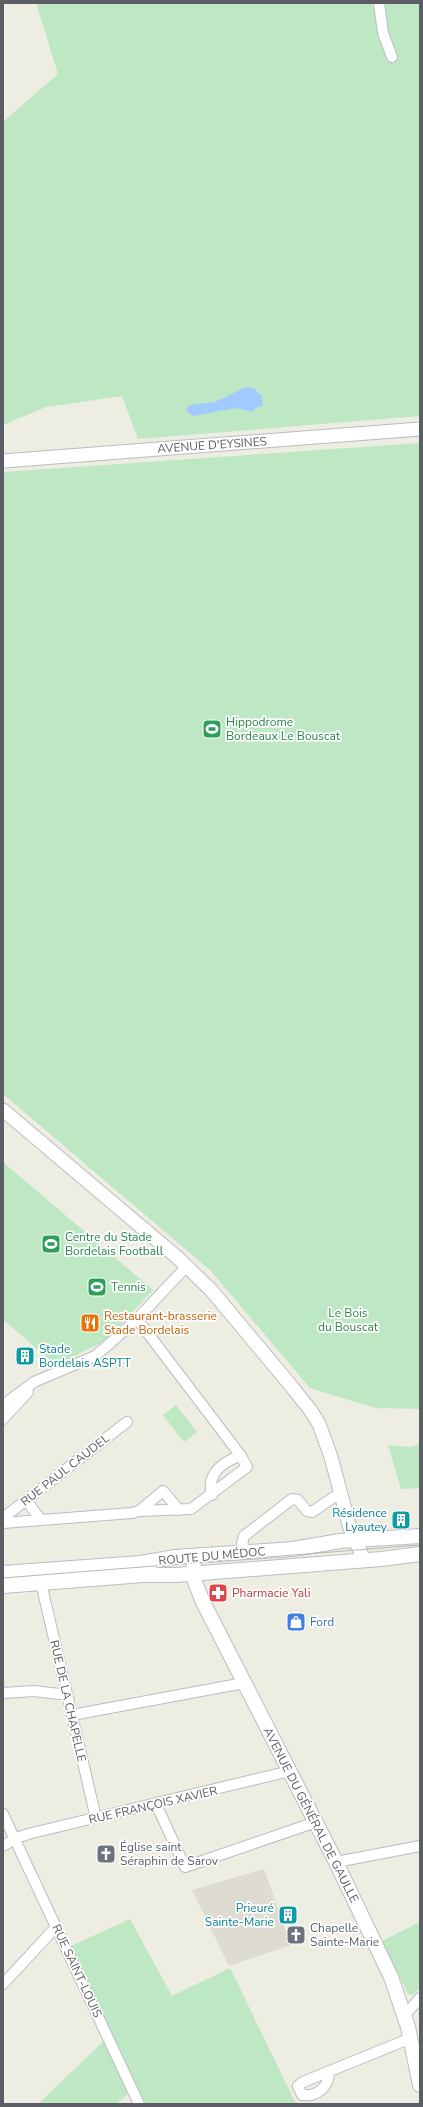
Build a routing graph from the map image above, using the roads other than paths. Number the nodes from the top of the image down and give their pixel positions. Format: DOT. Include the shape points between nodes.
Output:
graph roads {
  1 [pos="379,3"];
  2 [pos="392,57"];
  3 [pos="420,429"];
  4 [pos="3,461"];
  5 [pos="3,1110"];
  6 [pos="186,1267"];
  7 [pos="137,1319"];
  8 [pos="42,1380"];
  9 [pos="3,1405"];
  10 [pos="3,1419"];
  11 [pos="127,1422"];
  12 [pos="241,1456"];
  13 [pos="212,1495"];
  14 [pos="341,1495"];
  15 [pos="26,1500"];
  16 [pos="179,1510"];
  17 [pos="138,1511"];
  18 [pos="3,1518"];
  19 [pos="40,1519"];
  20 [pos="3,1523"];
  21 [pos="420,1536"];
  22 [pos="355,1540"];
  23 [pos="247,1552"];
  24 [pos="420,1554"];
  25 [pos="193,1556"];
  26 [pos="364,1560"];
  27 [pos="3,1573"];
  28 [pos="194,1574"];
  29 [pos="41,1583"];
  30 [pos="3,1586"];
  31 [pos="244,1683"];
  32 [pos="3,1693"];
  33 [pos="66,1693"];
  34 [pos="72,1715"];
  35 [pos="290,1771"];
  36 [pos="156,1804"];
  37 [pos="3,1814"];
  38 [pos="96,1818"];
  39 [pos="316,1822"];
  40 [pos="16,1838"];
  41 [pos="3,1846"];
  42 [pos="420,1846"];
  43 [pos="336,1862"];
  44 [pos="56,1927"];
  45 [pos="3,1984"];
  46 [pos="420,1998"];
  47 [pos="405,2015"];
  48 [pos="411,2038"];
  49 [pos="329,2072"];
  50 [pos="420,2085"];
  51 [pos="139,2104"];
  1 -- 2 [label="street" via="383,33"];
  3 -- 4 [label="street, AVENUE D'EYSINES"];
  5 -- 6 [label="street"];
  6 -- 7 [label="street"];
  6 -- 14 [label="street" via="211,1290 311,1411 331,1457"];
  7 -- 8 [label="street" via="95,1356"];
  7 -- 12 [label="street"];
  8 -- 9 [label="street" via="34,1382"];
  8 -- 10 [label="street"];
  11 -- 15 [label="street, RUE PAUL CAUDEL"];
  12 -- 13 [label="street" via="218,1468 211,1478"];
  12 -- 13 [label="street" via="248,1467"];
  13 -- 16 [label="street" via="191,1510"];
  14 -- 22 [label="street"];
  14 -- 23 [label="street" via="312,1512 307,1511 298,1500 292,1499 244,1536 242,1544"];
  15 -- 18 [label="street, RUE PAUL CAUDEL"];
  15 -- 19 [label="street"];
  16 -- 17 [label="street"];
  16 -- 17 [label="street" via="164,1491"];
  17 -- 19 [label="street"];
  19 -- 20 [label="street"];
  21 -- 22 [label="main road, ROUTE DU MÉDOC"];
  22 -- 23 [label="main road, ROUTE DU MÉDOC" via="293,1549"];
  22 -- 26 [label="street"];
  23 -- 25 [label="main road, ROUTE DU MÉDOC"];
  24 -- 26 [label="main road, ROUTE DU MÉDOC"];
  25 -- 27 [label="main road, ROUTE DU MÉDOC" via="141,1563"];
  25 -- 28 [label="main road, AVENUE DU GÉNÉRAL DE GAULLE"];
  26 -- 28 [label="main road, ROUTE DU MÉDOC"];
  28 -- 29 [label="main road, ROUTE DU MÉDOC"];
  28 -- 31 [label="main road, AVENUE DU GÉNÉRAL DE GAULLE" via="198,1592"];
  29 -- 30 [label="main road, ROUTE DU MÉDOC"];
  29 -- 33 [label="street, RUE DE LA CHAPELLE"];
  31 -- 34 [label="street"];
  31 -- 35 [label="main road, AVENUE DU GÉNÉRAL DE GAULLE"];
  32 -- 33 [label="street" via="34,1690"];
  33 -- 34 [label="street, RUE DE LA CHAPELLE"];
  34 -- 38 [label="street, RUE DE LA CHAPELLE"];
  35 -- 36 [label="street, RUE FRANÇOIS XAVIER"];
  35 -- 39 [label="main road, AVENUE DU GÉNÉRAL DE GAULLE"];
  36 -- 38 [label="street, RUE FRANÇOIS XAVIER"];
  36 -- 39 [label="street" via="185,1867"];
  37 -- 40 [label="street, RUE SAINT-LOUIS"];
  38 -- 40 [label="street, RUE FRANÇOIS XAVIER"];
  39 -- 43 [label="main road, AVENUE DU GÉNÉRAL DE GAULLE"];
  40 -- 41 [label="street, RUE FRANÇOIS XAVIER"];
  40 -- 44 [label="street, RUE SAINT-LOUIS"];
  42 -- 43 [label="street"];
  43 -- 47 [label="main road, AVENUE DU GÉNÉRAL DE GAULLE" via="391,1977"];
  44 -- 45 [label="street"];
  44 -- 51 [label="street, RUE SAINT-LOUIS"];
  46 -- 47 [label="street"];
  47 -- 48 [label="main road, AVENUE DU GÉNÉRAL DE GAULLE"];
  48 -- 49 [label="street"];
  48 -- 50 [label="main road, AVENUE DU GÉNÉRAL DE GAULLE"];
}
